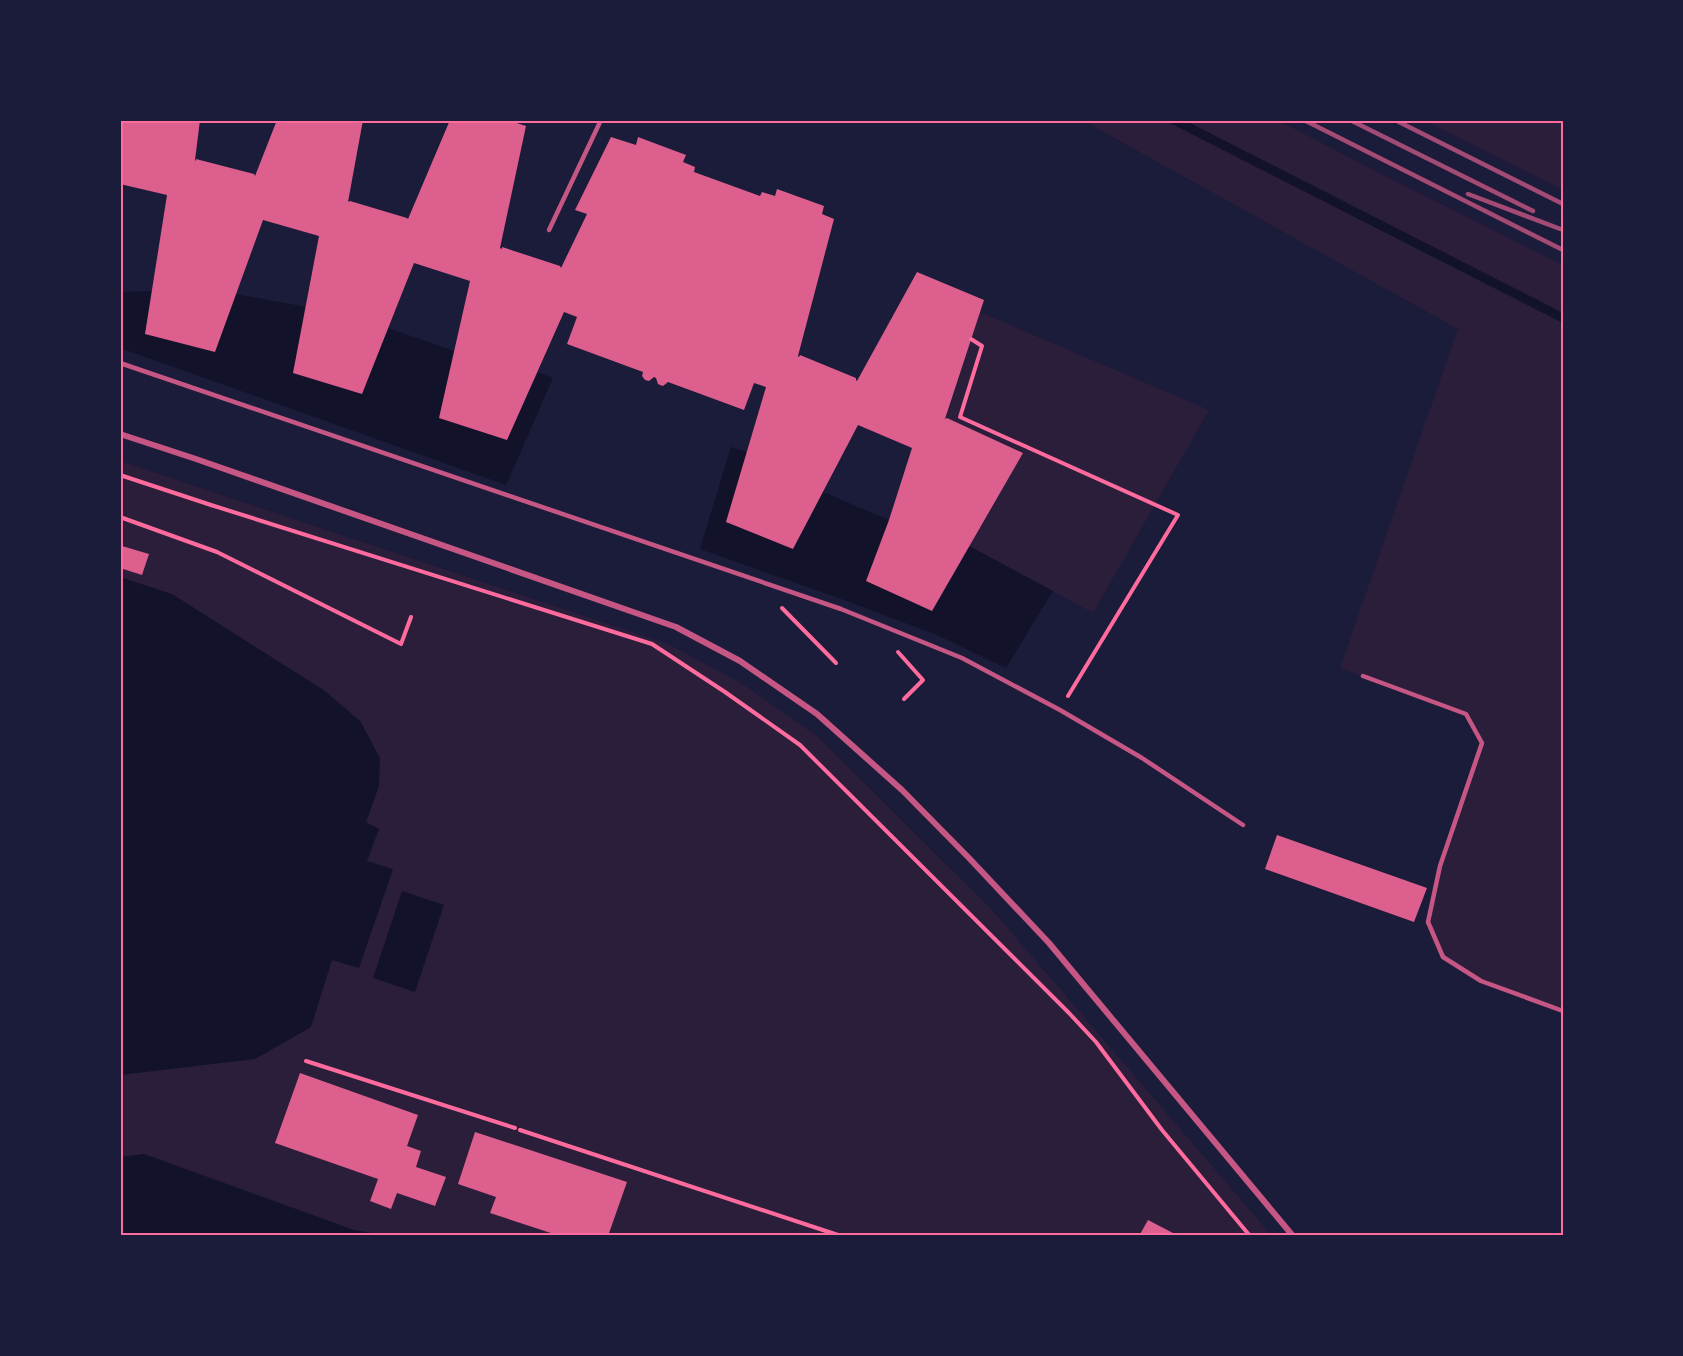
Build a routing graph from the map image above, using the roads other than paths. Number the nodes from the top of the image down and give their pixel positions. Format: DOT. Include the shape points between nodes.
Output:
graph roads {
  1 [pos="601,120"];
  2 [pos="549,230"];
  3 [pos="120,363"];
  4 [pos="120,434"];
  5 [pos="1363,676"];
  6 [pos="1244,825"];
  7 [pos="1563,1011"];
  8 [pos="1293,1236"];
  1 -- 2 [label="lane"];
  3 -- 6 [label="lane" via="841,609 962,658 1142,758"];
  4 -- 8 [label="street" via="676,627 740,661 818,714 902,790 1049,943"];
  5 -- 7 [label="lane" via="1466,714 1482,742 1440,866 1428,922 1443,957 1481,981"];
}
